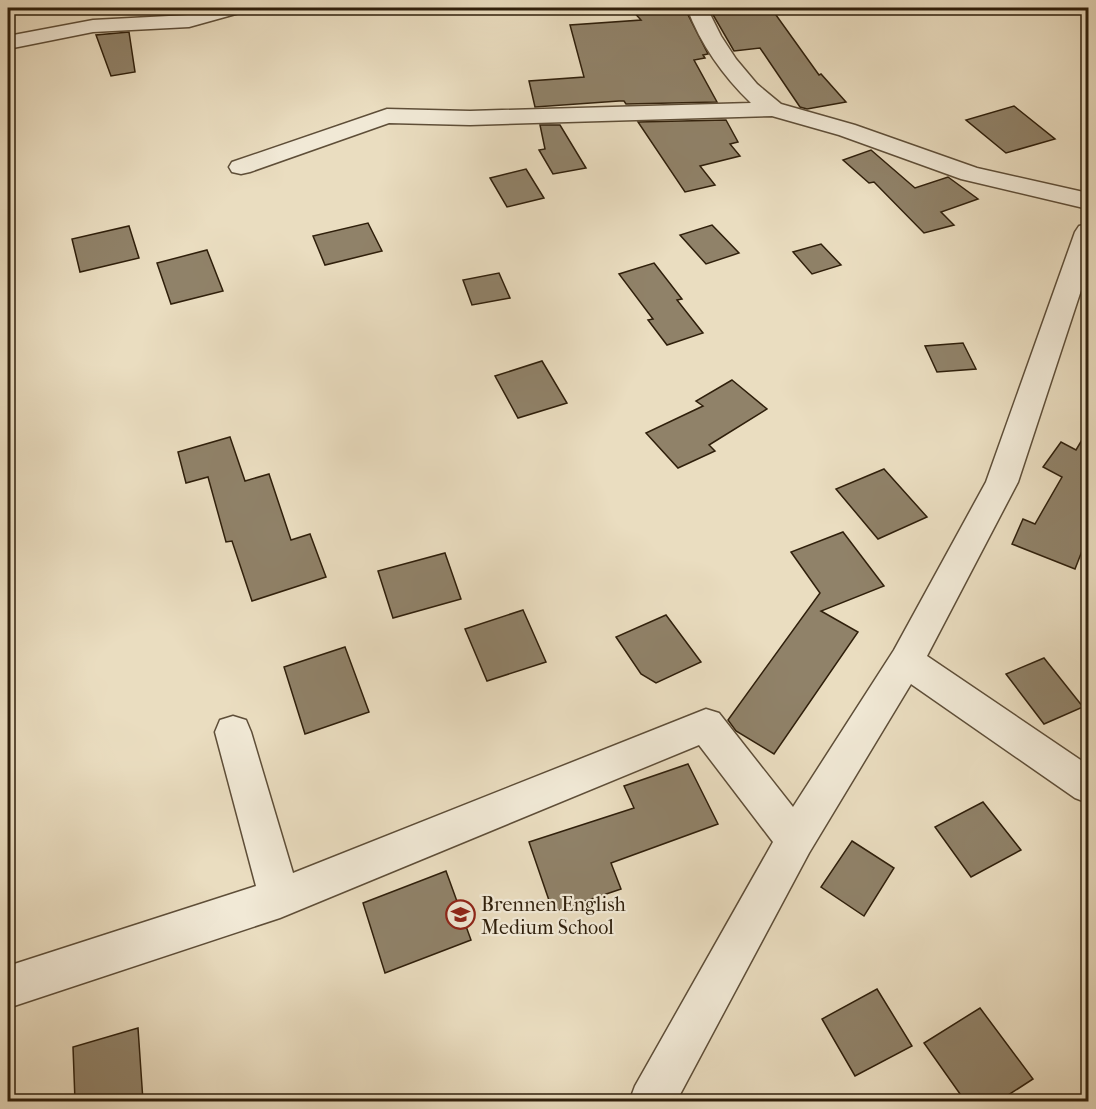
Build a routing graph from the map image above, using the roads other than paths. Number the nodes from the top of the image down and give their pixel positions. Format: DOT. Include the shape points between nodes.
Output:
graph roads {
  1 [pos="236,8"];
  2 [pos="697,8"];
  3 [pos="8,44"];
  4 [pos="773,109"];
  5 [pos="241,167"];
  6 [pos="1089,201"];
  7 [pos="1089,232"];
  8 [pos="906,661"];
  9 [pos="233,732"];
  10 [pos="1089,786"];
  11 [pos="795,840"];
  12 [pos="280,898"];
  13 [pos="8,987"];
  14 [pos="651,1101"];
  1 -- 3 [label="street" via="189,21 93,26"];
  2 -- 4 [label="street" via="716,46 739,78"];
  4 -- 5 [label="street" via="470,118 387,116"];
  4 -- 6 [label="street" via="847,130 970,174"];
  7 -- 8 [label="street" via="1002,482"];
  8 -- 10 [label="street"];
  8 -- 11 [label="street"];
  9 -- 12 [label="street"];
  11 -- 12 [label="street" via="706,725"];
  11 -- 14 [label="street"];
  12 -- 13 [label="street"];
}
